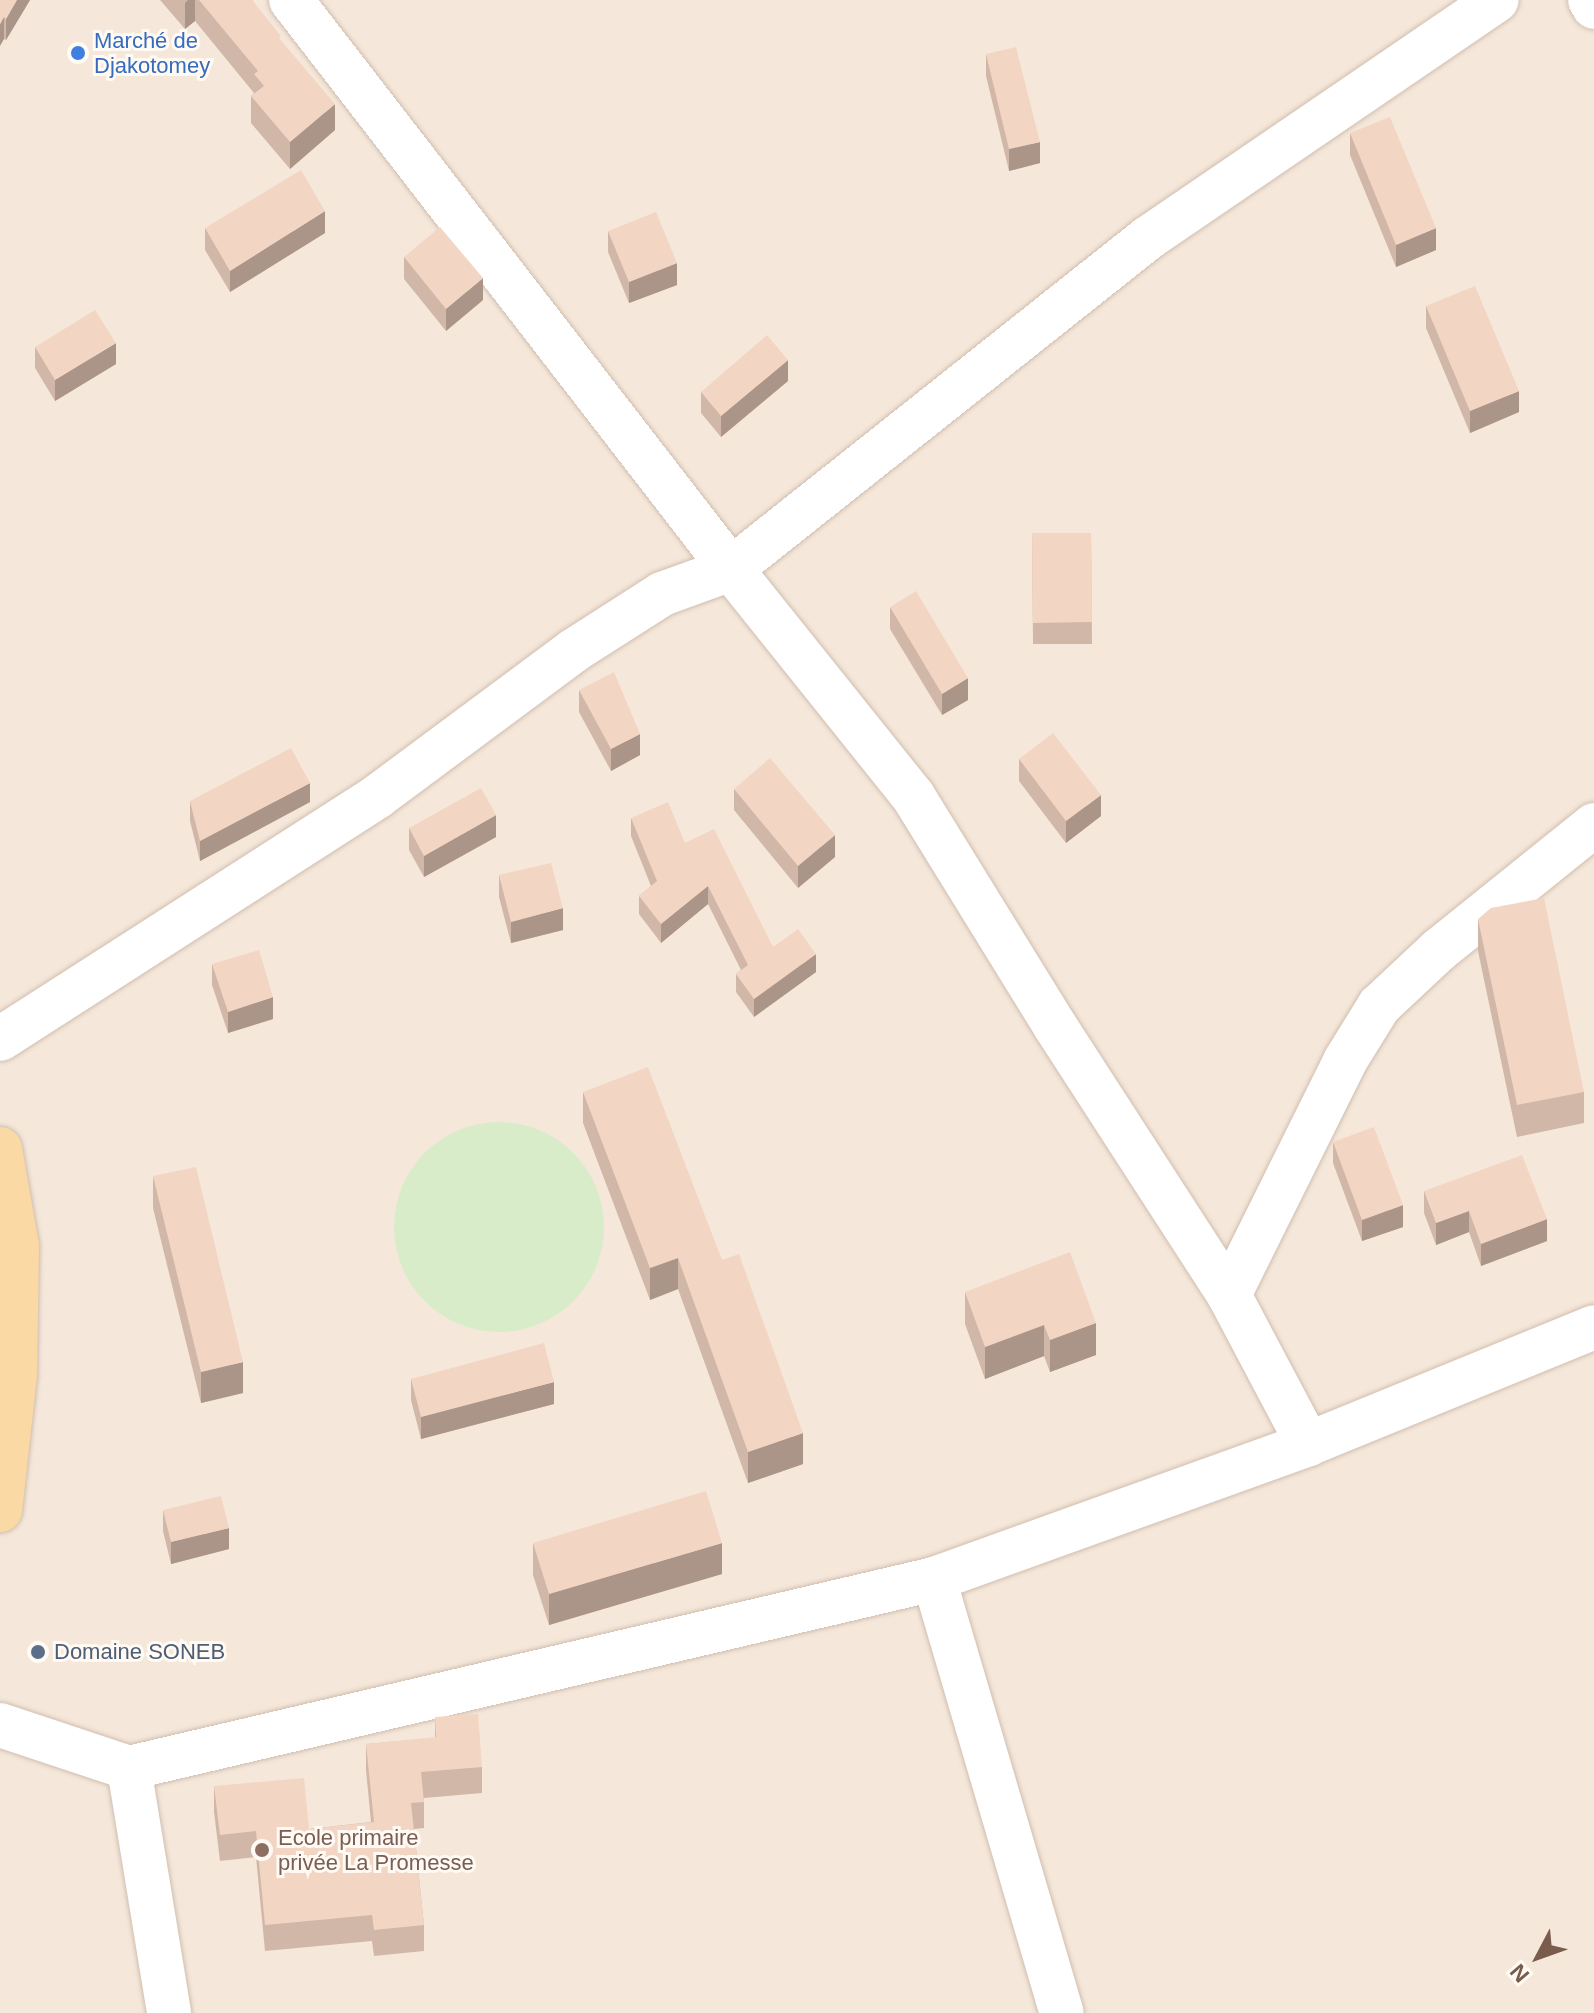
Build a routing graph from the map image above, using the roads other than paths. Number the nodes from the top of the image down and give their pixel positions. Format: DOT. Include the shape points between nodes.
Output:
graph roads {
  1 [pos="291,0"];
  2 [pos="1497,0"];
  3 [pos="1590,0"];
  4 [pos="1594,7"];
  5 [pos="731,569"];
  6 [pos="1594,825"];
  7 [pos="0,1039"];
  8 [pos="0,1149"];
  9 [pos="1229,1295"];
  10 [pos="1594,1327"];
  11 [pos="1308,1444"];
  12 [pos="0,1510"];
  13 [pos="934,1579"];
  14 [pos="0,1725"];
  15 [pos="129,1768"];
  16 [pos="169,2013"];
  17 [pos="1062,2013"];
  1 -- 5 [label="street"];
  2 -- 5 [label="street" via="1148,238"];
  3 -- 4 [label="street"];
  5 -- 7 [label="street" via="662,594 573,651 378,796"];
  5 -- 9 [label="street" via="913,796"];
  6 -- 9 [label="street" via="1440,949 1379,1006 1345,1061"];
  8 -- 12 [label="main road" via="17,1246 15,1375"];
  9 -- 11 [label="street"];
  10 -- 11 [label="street"];
  11 -- 13 [label="street"];
  13 -- 15 [label="street"];
  13 -- 17 [label="street"];
  14 -- 15 [label="street"];
  15 -- 16 [label="street"];
}
